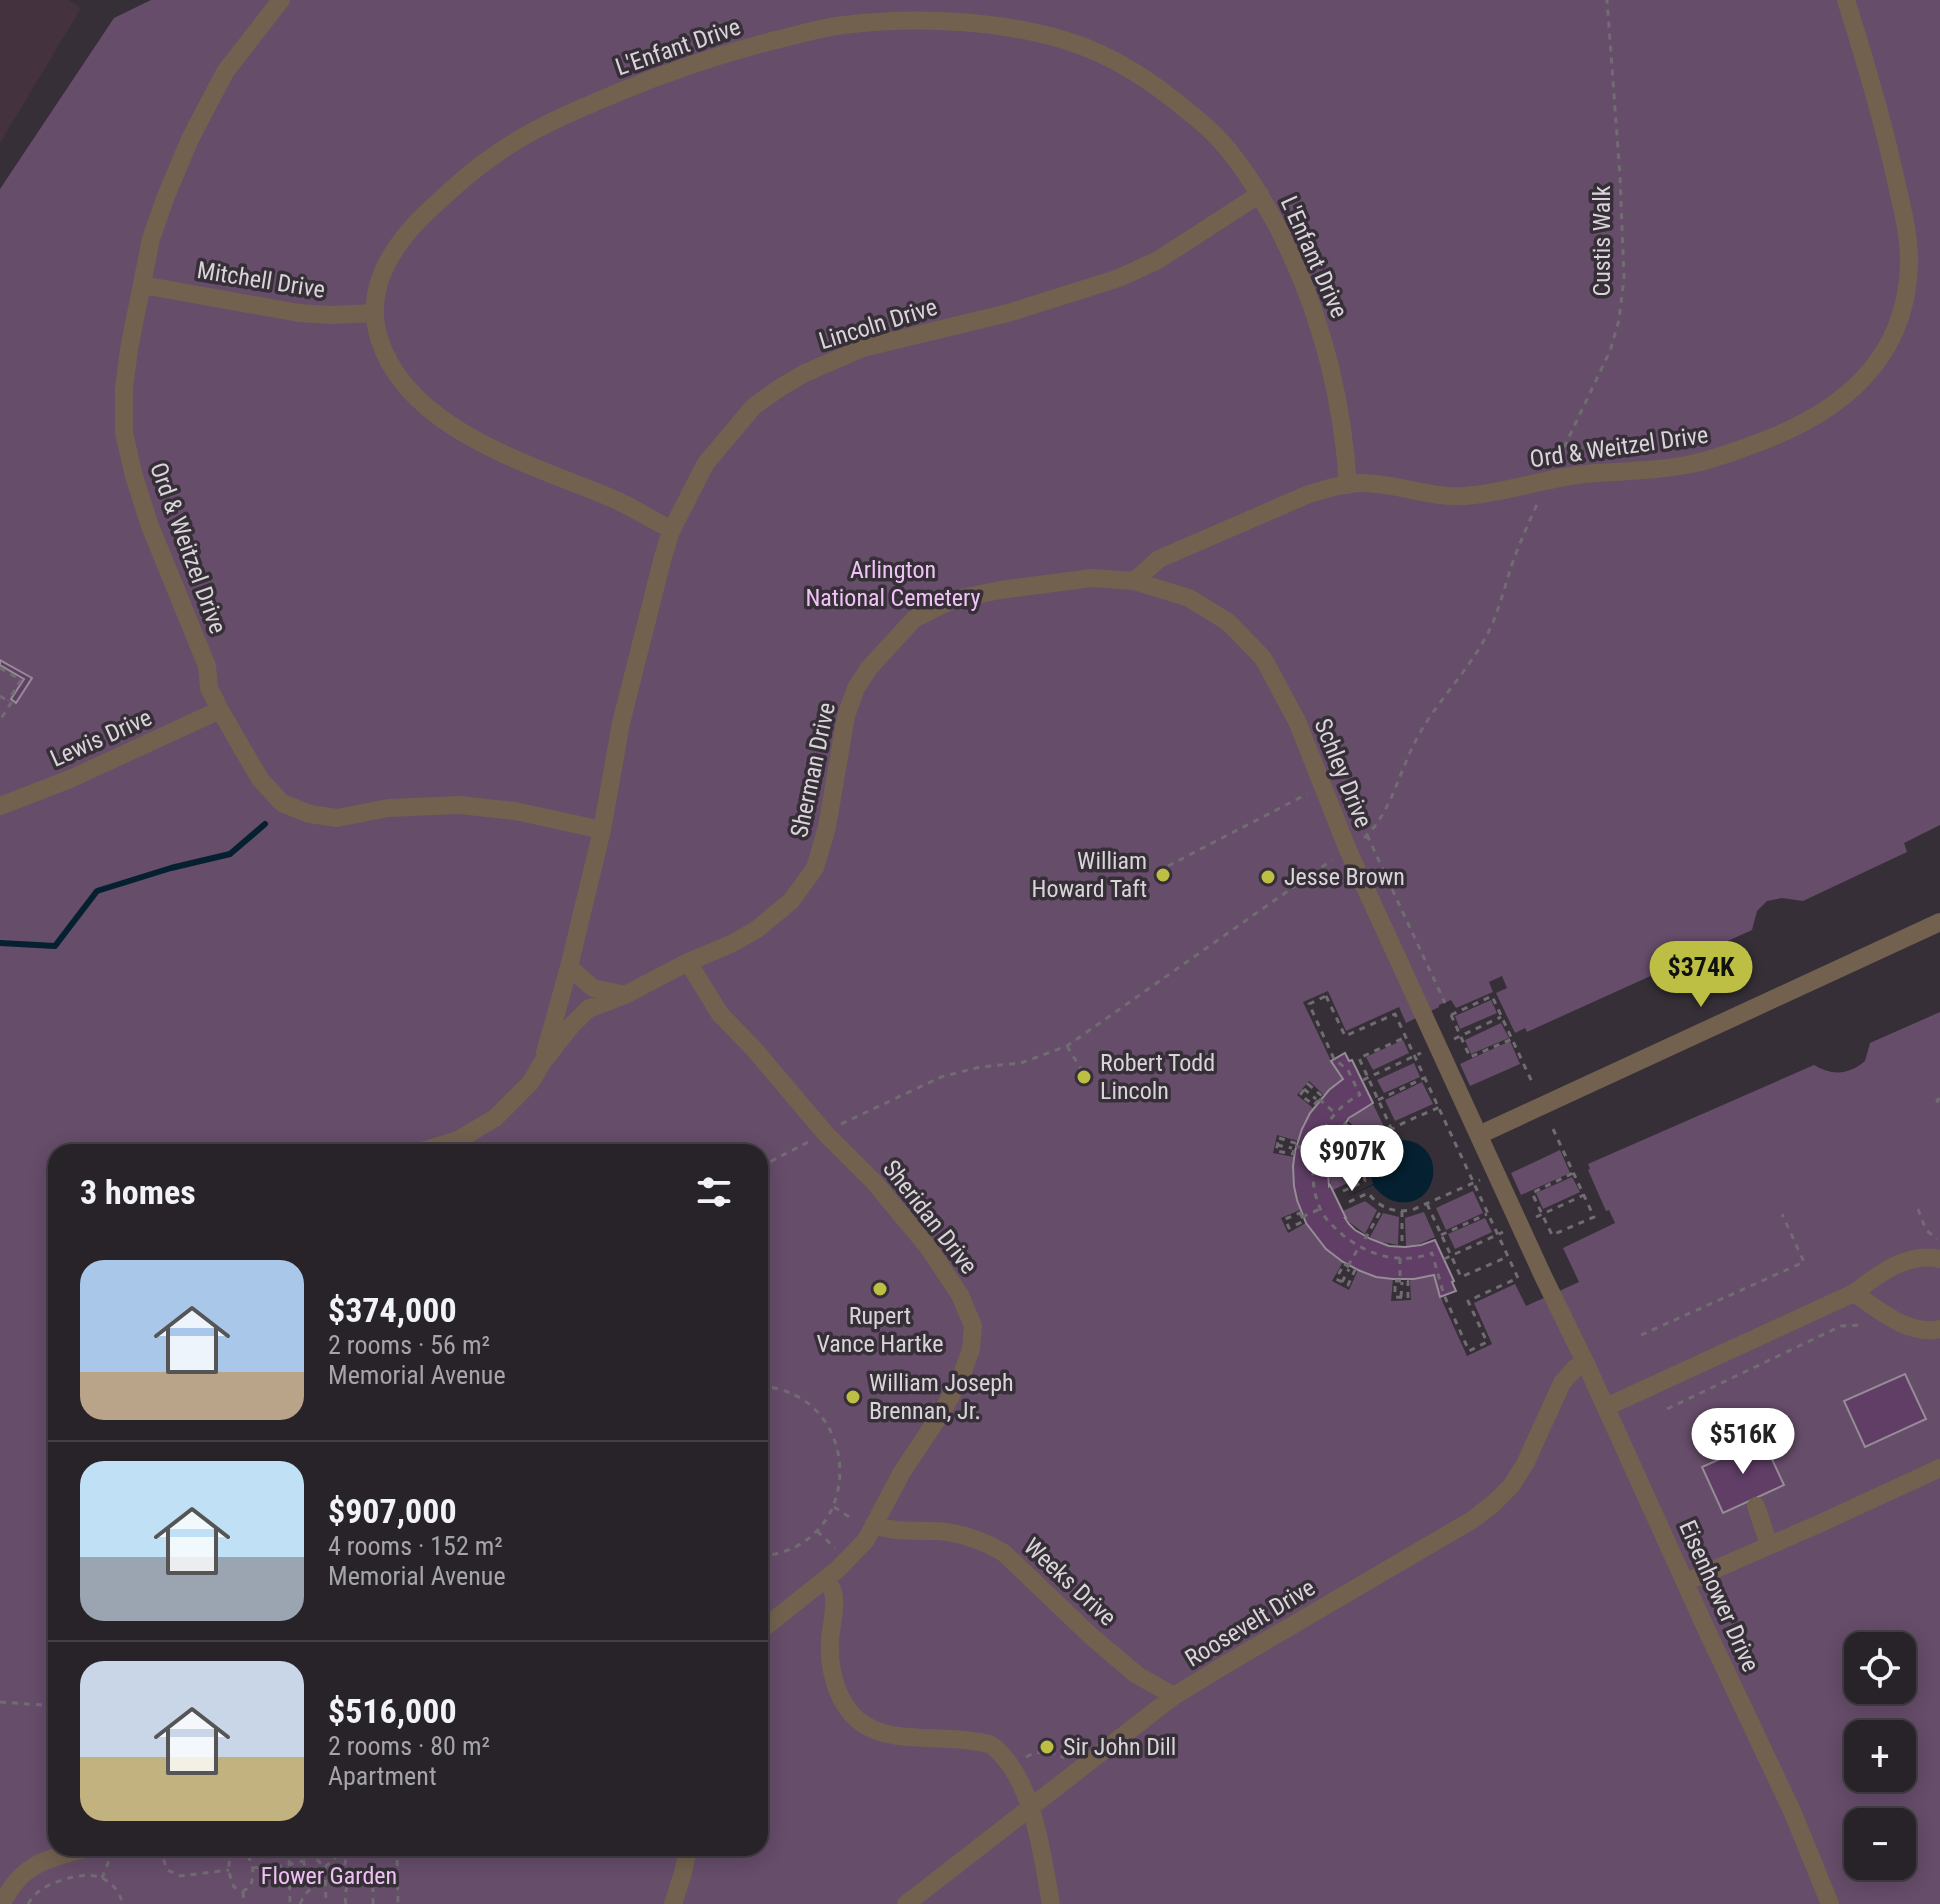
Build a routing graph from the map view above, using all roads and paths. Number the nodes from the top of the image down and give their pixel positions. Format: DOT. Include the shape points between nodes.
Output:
graph roads {
  1 [pos="281,0"];
  2 [pos="1607,0"];
  3 [pos="1846,0"];
  4 [pos="1260,194"];
  5 [pos="142,285"];
  6 [pos="374,313"];
  7 [pos="1553,469"];
  8 [pos="1348,485"];
  9 [pos="1543,490"];
  10 [pos="672,530"];
  11 [pos="1134,581"];
  12 [pos="0,668"];
  13 [pos="0,696"];
  14 [pos="8,701"];
  15 [pos="220,710"];
  16 [pos="1,717"];
  17 [pos="1298,798"];
  18 [pos="0,806"];
  19 [pos="602,830"];
  20 [pos="1367,835"];
  21 [pos="1358,843"];
  22 [pos="1338,856"];
  23 [pos="1168,866"];
  24 [pos="1940,922"];
  25 [pos="688,962"];
  26 [pos="569,967"];
  27 [pos="625,995"];
  28 [pos="1445,1003"];
  29 [pos="1501,1017"];
  30 [pos="1460,1036"];
  31 [pos="1406,1037"];
  32 [pos="1512,1039"];
  33 [pos="1449,1040"];
  34 [pos="1067,1046"];
  35 [pos="1425,1052"];
  36 [pos="1414,1056"];
  37 [pos="542,1063"];
  38 [pos="1081,1069"];
  39 [pos="1368,1077"];
  40 [pos="1424,1078"];
  41 [pos="1363,1080"];
  42 [pos="1532,1082"];
  43 [pos="1304,1089"];
  44 [pos="1940,1099"];
  45 [pos="1378,1100"];
  46 [pos="1448,1103"];
  47 [pos="1940,1107"];
  48 [pos="1438,1108"];
  49 [pos="1336,1113"];
  50 [pos="1344,1123"];
  51 [pos="832,1129"];
  52 [pos="1553,1129"];
  53 [pos="1392,1130"];
  54 [pos="1479,1135"];
  55 [pos="445,1144"];
  56 [pos="1277,1145"];
  57 [pos="1371,1145"];
  58 [pos="1317,1151"];
  59 [pos="1326,1154"];
  60 [pos="1364,1162"];
  61 [pos="768,1163"];
  62 [pos="1573,1173"];
  63 [pos="1483,1179"];
  64 [pos="1473,1183"];
  65 [pos="1343,1191"];
  66 [pos="1584,1195"];
  67 [pos="1349,1202"];
  68 [pos="1427,1204"];
  69 [pos="1383,1207"];
  70 [pos="1320,1209"];
  71 [pos="1918,1209"];
  72 [pos="1402,1211"];
  73 [pos="1487,1214"];
  74 [pos="1543,1214"];
  75 [pos="1782,1214"];
  76 [pos="1302,1217"];
  77 [pos="1532,1219"];
  78 [pos="1508,1230"];
  79 [pos="1441,1235"];
  80 [pos="1497,1235"];
  81 [pos="1365,1239"];
  82 [pos="1940,1240"];
  83 [pos="1402,1246"];
  84 [pos="1359,1247"];
  85 [pos="1451,1256"];
  86 [pos="1507,1257"];
  87 [pos="1400,1258"];
  88 [pos="1444,1259"];
  89 [pos="1940,1259"];
  90 [pos="1342,1282"];
  91 [pos="1854,1293"];
  92 [pos="1401,1297"];
  93 [pos="1849,1325"];
  94 [pos="1940,1329"];
  95 [pos="1641,1335"];
  96 [pos="1586,1364"];
  97 [pos="768,1388"];
  98 [pos="1606,1407"];
  99 [pos="1667,1409"];
  100 [pos="1940,1468"];
  101 [pos="1756,1506"];
  102 [pos="834,1507"];
  103 [pos="868,1524"];
  104 [pos="817,1531"];
  105 [pos="832,1545"];
  106 [pos="1769,1545"];
  107 [pos="768,1555"];
  108 [pos="826,1579"];
  109 [pos="1686,1582"];
  110 [pos="768,1625"];
  111 [pos="1174,1696"];
  112 [pos="0,1702"];
  113 [pos="48,1705"];
  114 [pos="1068,1761"];
  115 [pos="1011,1768"];
  116 [pos="1030,1808"];
  117 [pos="58,1856"];
  118 [pos="111,1856"];
  119 [pos="163,1856"];
  120 [pos="231,1856"];
  121 [pos="248,1856"];
  122 [pos="289,1856"];
  123 [pos="303,1856"];
  124 [pos="316,1856"];
  125 [pos="336,1856"];
  126 [pos="346,1856"];
  127 [pos="373,1856"];
  128 [pos="397,1856"];
  129 [pos="686,1856"];
  130 [pos="303,1861"];
  131 [pos="289,1865"];
  132 [pos="325,1867"];
  133 [pos="252,1868"];
  134 [pos="229,1870"];
  135 [pos="373,1871"];
  136 [pos="102,1878"];
  137 [pos="317,1881"];
  138 [pos="325,1881"];
  139 [pos="243,1891"];
  140 [pos="2,1904"];
  141 [pos="28,1904"];
  142 [pos="123,1904"];
  143 [pos="244,1904"];
  144 [pos="290,1904"];
  145 [pos="300,1904"];
  146 [pos="326,1904"];
  147 [pos="346,1904"];
  148 [pos="373,1904"];
  149 [pos="398,1904"];
  150 [pos="673,1904"];
  151 [pos="906,1904"];
  152 [pos="1051,1904"];
  153 [pos="1830,1904"];
  1 -- 5 [label="street, Ord & Weitzel Drive" via="225,72 202,115 166,196"];
  2 -- 7 [label="path, Custis Walk" via="1624,278 1607,359"];
  3 -- 8 [label="street, Ord & Weitzel Drive" via="1889,149 1909,262 1898,326 1879,361 1852,391 1773,438 1682,466 1580,475 1467,496"];
  4 -- 6 [label="street, L'Enfant Drive" via="1228,150 1183,107 1153,83 1083,46 1020,29 946,22 841,25 693,63 521,138 419,219 382,272"];
  4 -- 8 [label="street, L'Enfant Drive" via="1295,260 1324,340 1337,393"];
  4 -- 10 [label="street, Lincoln Drive" via="1158,260 1119,278 1008,313 863,348 805,373 754,406 706,463"];
  5 -- 6 [label="street, Mitchell Drive" via="299,313"];
  5 -- 15 [label="street, Ord & Weitzel Drive" via="124,389 124,433 150,526"];
  6 -- 10 [label="street, L'Enfant Drive" via="379,339 402,381 456,430"];
  8 -- 11 [label="street" via="1309,494 1159,559"];
  9 -- 20 [label="path" via="1492,625 1429,717 1383,816"];
  10 -- 19 [label="street, Lincoln Drive" via="621,723"];
  11 -- 25 [label="street, Sherman Drive" via="1092,578 1000,590 952,600 914,619 856,688 815,868 791,901 756,930"];
  11 -- 54 [label="street, Schley Drive" via="1189,598 1228,622 1263,658 1297,721 1348,850"];
  12 -- 14 [label="path" via="21,680"];
  13 -- 14 [label="path"];
  14 -- 16 [label="path"];
  15 -- 18 [label="street, Lewis Drive"];
  15 -- 19 [label="street, Ord & Weitzel Drive" via="265,785 282,803 310,814 337,818 388,808 459,805"];
  17 -- 23 [label="path"];
  19 -- 26 [label="street, Lincoln Drive"];
  20 -- 21 [label="path"];
  20 -- 28 [label="path"];
  22 -- 34 [label="path"];
  24 -- 54 [label="street"];
  25 -- 27 [label="street, Sherman Drive"];
  25 -- 51 [label="street, Sheridan Drive" via="720,1014"];
  26 -- 27 [label="street" via="593,988"];
  26 -- 37 [label="street, Lincoln Drive"];
  27 -- 37 [label="street, Sherman Drive" via="588,1009"];
  29 -- 30 [label="path"];
  29 -- 30 [label="path" via="1492,996 1450,1014"];
  29 -- 32 [label="path"];
  30 -- 32 [label="path" via="1470,1057"];
  30 -- 33 [label="path"];
  31 -- 36 [label="path"];
  31 -- 39 [label="path" via="1359,1058"];
  31 -- 49 [label="path" via="1395,1014 1345,1036 1326,996 1309,1004 1334,1059 1348,1070 1360,1095"];
  32 -- 42 [label="path"];
  34 -- 38 [label="path"];
  34 -- 51 [label="path" via="1021,1063 941,1077"];
  35 -- 36 [label="path"];
  36 -- 39 [label="path"];
  36 -- 40 [label="path"];
  37 -- 55 [label="street, Sherman Drive" via="495,1118"];
  39 -- 41 [label="path"];
  39 -- 45 [label="path"];
  40 -- 45 [label="path"];
  40 -- 48 [label="path"];
  43 -- 49 [label="path"];
  44 -- 47 [label="path"];
  45 -- 53 [label="path"];
  46 -- 48 [label="path"];
  48 -- 53 [label="path"];
  48 -- 64 [label="path"];
  49 -- 58 [label="path" via="1322,1132"];
  50 -- 57 [label="path"];
  51 -- 61 [label="path"];
  51 -- 103 [label="street, Sheridan Drive" via="928,1247 960,1295 973,1326 960,1380"];
  52 -- 62 [label="path"];
  53 -- 57 [label="path"];
  54 -- 96 [label="street, Eisenhower Drive"];
  56 -- 58 [label="path"];
  57 -- 60 [label="path"];
  58 -- 70 [label="path" via="1314,1179"];
  59 -- 60 [label="path"];
  60 -- 65 [label="path" via="1365,1181"];
  62 -- 66 [label="path"];
  62 -- 74 [label="path" via="1532,1193"];
  63 -- 64 [label="path"];
  64 -- 68 [label="path"];
  64 -- 73 [label="path"];
  66 -- 74 [label="path"];
  66 -- 74 [label="path" via="1594,1217 1552,1235"];
  67 -- 69 [label="path" via="1368,1193"];
  68 -- 72 [label="path"];
  68 -- 79 [label="path"];
  69 -- 72 [label="path"];
  69 -- 81 [label="path"];
  70 -- 76 [label="path"];
  70 -- 84 [label="path"];
  71 -- 82 [label="path" via="1926,1230"];
  72 -- 83 [label="path"];
  73 -- 79 [label="path"];
  73 -- 80 [label="path"];
  74 -- 77 [label="path"];
  75 -- 95 [label="path" via="1804,1262"];
  76 -- 76 [label="path" via="1304,1221 1289,1228 1285,1219 1300,1213"];
  78 -- 80 [label="path"];
  79 -- 85 [label="path"];
  80 -- 85 [label="path"];
  80 -- 86 [label="path"];
  84 -- 87 [label="path"];
  84 -- 90 [label="path"];
  85 -- 86 [label="path" via="1461,1277"];
  85 -- 88 [label="path"];
  86 -- 87 [label="path" via="1518,1278 1468,1301 1487,1342 1469,1351 1432,1253"];
  87 -- 92 [label="path"];
  89 -- 91 [label="street" via="1912,1259 1878,1274"];
  91 -- 94 [label="street" via="1913,1329"];
  91 -- 98 [label="street"];
  93 -- 99 [label="path"];
  96 -- 98 [label="street, Eisenhower Drive"];
  96 -- 111 [label="street, Roosevelt Drive" via="1562,1383 1525,1464 1493,1504"];
  97 -- 102 [label="path" via="814,1409 830,1429 840,1467"];
  98 -- 109 [label="street, Eisenhower Drive"];
  100 -- 106 [label="street"];
  101 -- 106 [label="street"];
  102 -- 103 [label="path"];
  102 -- 104 [label="path"];
  103 -- 108 [label="street, Sheridan Drive" via="866,1540"];
  103 -- 111 [label="street, Weeks Drive" via="958,1534 987,1543 1137,1675"];
  104 -- 105 [label="path"];
  104 -- 107 [label="path" via="797,1546"];
  106 -- 109 [label="street"];
  108 -- 110 [label="street, Sheridan Drive"];
  108 -- 115 [label="street" via="834,1593 831,1665 852,1715 897,1736 991,1744"];
  109 -- 153 [label="street, Eisenhower Drive"];
  111 -- 116 [label="street, Roosevelt Drive"];
  112 -- 113 [label="path"];
  114 -- 115 [label="path" via="1053,1752 1039,1752"];
  115 -- 116 [label="street"];
  116 -- 151 [label="street, Roosevelt Drive"];
  116 -- 152 [label="street"];
  117 -- 140 [label="street" via="21,1875"];
  118 -- 136 [label="path"];
  119 -- 134 [label="path" via="167,1870 181,1876"];
  120 -- 134 [label="path"];
  121 -- 133 [label="path"];
  122 -- 131 [label="path"];
  123 -- 130 [label="path"];
  124 -- 132 [label="path"];
  125 -- 132 [label="path"];
  126 -- 138 [label="path" via="341,1873"];
  127 -- 135 [label="path"];
  128 -- 149 [label="path"];
  129 -- 150 [label="street"];
  130 -- 131 [label="path"];
  130 -- 137 [label="path"];
  131 -- 133 [label="path"];
  131 -- 144 [label="path"];
  132 -- 138 [label="path"];
  133 -- 139 [label="path" via="252,1882"];
  134 -- 139 [label="path" via="234,1887"];
  135 -- 147 [label="path" via="349,1882"];
  135 -- 148 [label="path"];
  136 -- 141 [label="path" via="79,1875 46,1885"];
  136 -- 142 [label="path" via="119,1892"];
  137 -- 138 [label="path"];
  137 -- 145 [label="path"];
  138 -- 146 [label="path"];
  139 -- 143 [label="path"];
}
